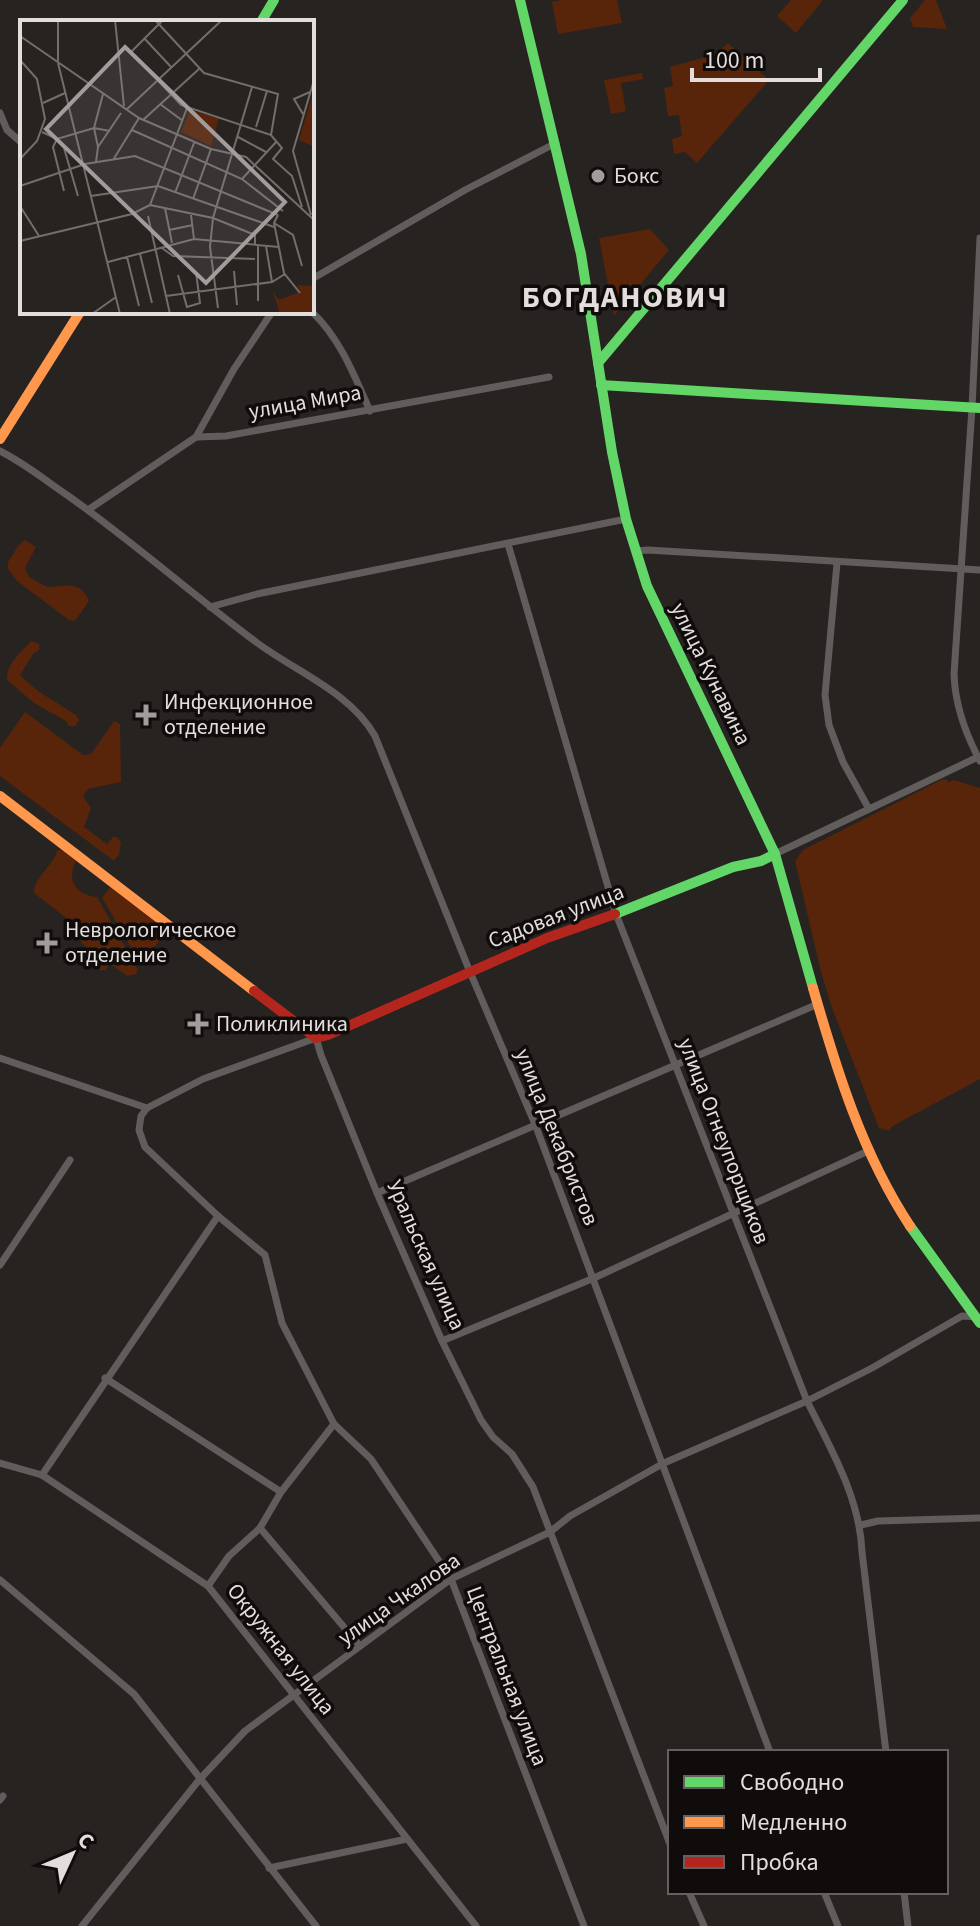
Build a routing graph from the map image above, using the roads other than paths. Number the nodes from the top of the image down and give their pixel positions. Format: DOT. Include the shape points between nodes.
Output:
graph roads {
  1 [pos="274,0"];
  2 [pos="520,0"];
  3 [pos="903,0"];
  4 [pos="262,20"];
  5 [pos="0,113"];
  6 [pos="3,131"];
  7 [pos="20,142"];
  8 [pos="556,143"];
  9 [pos="980,238"];
  10 [pos="314,278"];
  11 [pos="79,314"];
  12 [pos="271,314"];
  13 [pos="314,314"];
  14 [pos="598,363"];
  15 [pos="549,377"];
  16 [pos="601,385"];
  17 [pos="976,408"];
  18 [pos="370,411"];
  19 [pos="196,437"];
  20 [pos="0,439"];
  21 [pos="0,451"];
  22 [pos="88,510"];
  23 [pos="626,519"];
  24 [pos="508,544"];
  25 [pos="635,551"];
  26 [pos="837,563"];
  27 [pos="961,568"];
  28 [pos="980,570"];
  29 [pos="210,607"];
  30 [pos="979,759"];
  31 [pos="0,796"];
  32 [pos="869,809"];
  33 [pos="775,854"];
  34 [pos="616,914"];
  35 [pos="470,972"];
  36 [pos="818,1004"];
  37 [pos="316,1038"];
  38 [pos="0,1058"];
  39 [pos="676,1064"];
  40 [pos="147,1108"];
  41 [pos="535,1124"];
  42 [pos="868,1151"];
  43 [pos="70,1160"];
  44 [pos="377,1193"];
  45 [pos="733,1215"];
  46 [pos="218,1216"];
  47 [pos="0,1265"];
  48 [pos="594,1278"];
  49 [pos="978,1319"];
  50 [pos="442,1341"];
  51 [pos="105,1378"];
  52 [pos="807,1401"];
  53 [pos="334,1424"];
  54 [pos="0,1463"];
  55 [pos="664,1463"];
  56 [pos="42,1475"];
  57 [pos="281,1492"];
  58 [pos="980,1518"];
  59 [pos="861,1525"];
  60 [pos="260,1528"];
  61 [pos="550,1532"];
  62 [pos="451,1579"];
  63 [pos="0,1580"];
  64 [pos="208,1586"];
  65 [pos="360,1646"];
  66 [pos="295,1696"];
  67 [pos="769,1750"];
  68 [pos="886,1750"];
  69 [pos="199,1780"];
  70 [pos="407,1839"];
  71 [pos="668,1839"];
  72 [pos="269,1868"];
  73 [pos="690,1894"];
  74 [pos="825,1894"];
  75 [pos="904,1894"];
  76 [pos="82,1926"];
  77 [pos="316,1926"];
  78 [pos="476,1926"];
  79 [pos="584,1926"];
  80 [pos="704,1926"];
  81 [pos="838,1926"];
  82 [pos="908,1926"];
  1 -- 4 [label="main road"];
  2 -- 8 [label="main road, улица Кунавина"];
  3 -- 14 [label="main road"];
  5 -- 6 [label="street"];
  6 -- 7 [label="street"];
  8 -- 10 [label="street"];
  8 -- 14 [label="main road, улица Кунавина"];
  9 -- 17 [label="street"];
  11 -- 20 [label="main road"];
  12 -- 19 [label="street"];
  13 -- 18 [label="street" via="353,371"];
  14 -- 16 [label="main road, улица Кунавина"];
  15 -- 18 [label="street, улица Мира"];
  16 -- 17 [label="main road"];
  16 -- 23 [label="main road, улица Кунавина"];
  17 -- 27 [label="street"];
  18 -- 19 [label="street, улица Мира"];
  19 -- 22 [label="street"];
  21 -- 22 [label="street, улица Декабристов"];
  22 -- 29 [label="street, улица Декабристов"];
  23 -- 24 [label="street"];
  23 -- 25 [label="main road, улица Кунавина"];
  24 -- 29 [label="street"];
  24 -- 34 [label="street, улица Огнеупорщиков"];
  25 -- 26 [label="street"];
  25 -- 33 [label="main road, улица Кунавина" via="664,624"];
  26 -- 27 [label="street"];
  26 -- 32 [label="street" via="825,695 843,762"];
  27 -- 28 [label="street"];
  27 -- 30 [label="street" via="955,697"];
  29 -- 35 [label="street, улица Декабристов" via="365,718"];
  30 -- 32 [label="street, Садовая улица"];
  31 -- 37 [label="main road"];
  32 -- 33 [label="street, Садовая улица"];
  33 -- 34 [label="main road, Садовая улица"];
  33 -- 36 [label="main road, улица Кунавина"];
  34 -- 35 [label="main road, Садовая улица"];
  34 -- 39 [label="street, улица Огнеупорщиков"];
  35 -- 37 [label="main road, Садовая улица"];
  35 -- 41 [label="street, улица Декабристов"];
  36 -- 39 [label="street"];
  36 -- 42 [label="main road, улица Кунавина"];
  37 -- 40 [label="street, Садовая улица" via="203,1079"];
  37 -- 44 [label="street, Уральская улица"];
  38 -- 40 [label="street"];
  39 -- 41 [label="street"];
  39 -- 45 [label="street, улица Огнеупорщиков"];
  40 -- 46 [label="street, Центральная улица" via="139,1130 145,1147"];
  41 -- 44 [label="street"];
  41 -- 48 [label="street, улица Декабристов"];
  42 -- 45 [label="street"];
  42 -- 49 [label="main road, улица Кунавина" via="894,1201"];
  43 -- 47 [label="street"];
  44 -- 50 [label="street, Уральская улица"];
  45 -- 48 [label="street"];
  45 -- 52 [label="street, улица Огнеупорщиков"];
  46 -- 51 [label="street"];
  46 -- 53 [label="street, Центральная улица" via="265,1255 282,1323"];
  48 -- 50 [label="street"];
  48 -- 55 [label="street, улица Декабристов"];
  49 -- 52 [label="street, улица Чкалова" via="962,1316"];
  50 -- 61 [label="street, Уральская улица" via="481,1420 533,1487"];
  51 -- 56 [label="street"];
  51 -- 57 [label="street"];
  52 -- 55 [label="street, улица Чкалова"];
  52 -- 59 [label="street, улица Огнеупорщиков"];
  53 -- 57 [label="street"];
  53 -- 62 [label="street, Центральная улица" via="371,1459"];
  54 -- 56 [label="street, Окружная улица"];
  55 -- 61 [label="street, улица Чкалова"];
  55 -- 67 [label="street, улица Декабристов"];
  56 -- 64 [label="street, Окружная улица"];
  57 -- 60 [label="street"];
  58 -- 59 [label="street"];
  59 -- 68 [label="street, улица Огнеупорщиков"];
  60 -- 64 [label="street" via="229,1556"];
  60 -- 65 [label="street"];
  61 -- 62 [label="street, улица Чкалова"];
  61 -- 71 [label="street, Уральская улица"];
  62 -- 65 [label="street, улица Чкалова"];
  62 -- 79 [label="street, Центральная улица"];
  63 -- 69 [label="street" via="134,1694"];
  64 -- 66 [label="street, Окружная улица"];
  65 -- 66 [label="street, улица Чкалова"];
  66 -- 69 [label="street, улица Чкалова" via="245,1731"];
  66 -- 70 [label="street, Окружная улица"];
  69 -- 72 [label="street"];
  69 -- 76 [label="street, улица Чкалова"];
  70 -- 72 [label="street"];
  70 -- 78 [label="street, Окружная улица"];
  72 -- 77 [label="street"];
  73 -- 80 [label="street"];
  74 -- 81 [label="street"];
  75 -- 82 [label="street"];
}
